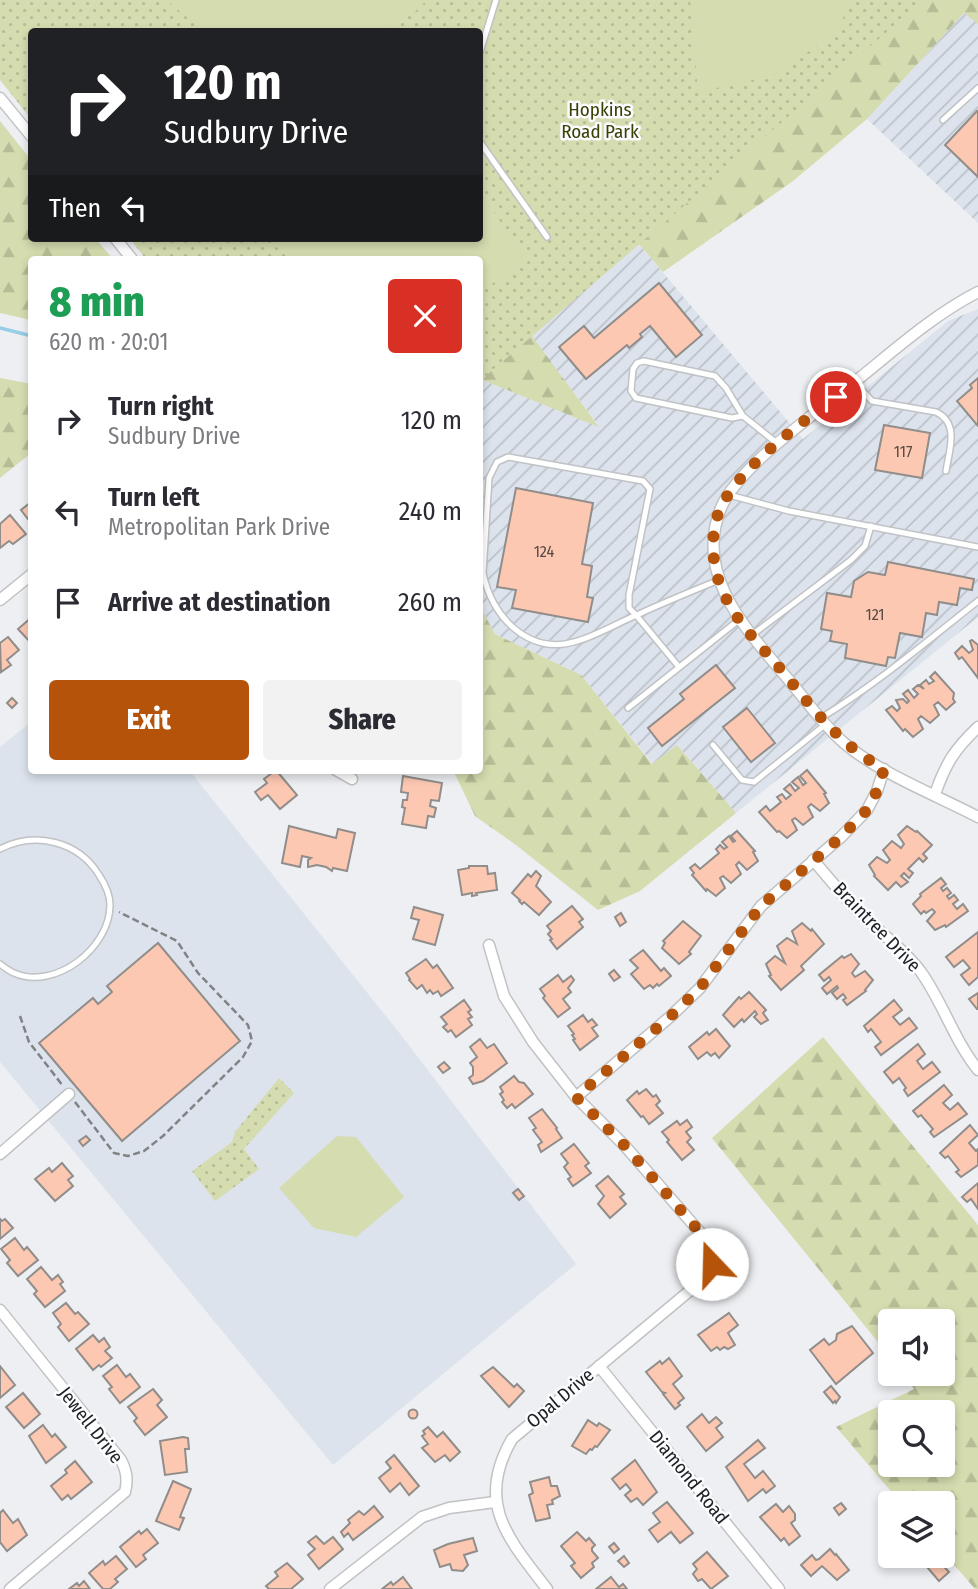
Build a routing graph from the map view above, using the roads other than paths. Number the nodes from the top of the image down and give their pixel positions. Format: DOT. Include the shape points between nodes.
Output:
graph roads {
  1 [pos="496,0"];
  2 [pos="483,42"];
  3 [pos="978,88"];
  4 [pos="0,98"];
  5 [pos="943,120"];
  6 [pos="28,132"];
  7 [pos="483,146"];
  8 [pos="547,237"];
  9 [pos="118,242"];
  10 [pos="130,256"];
  11 [pos="978,292"];
  12 [pos="854,382"];
  13 [pos="743,416"];
  14 [pos="778,444"];
  15 [pos="946,471"];
  16 [pos="729,495"];
  17 [pos="871,526"];
  18 [pos="978,547"];
  19 [pos="483,559"];
  20 [pos="28,578"];
  21 [pos="483,578"];
  22 [pos="719,580"];
  23 [pos="0,600"];
  24 [pos="978,601"];
  25 [pos="636,615"];
  26 [pos="740,619"];
  27 [pos="752,635"];
  28 [pos="679,667"];
  29 [pos="628,708"];
  30 [pos="824,721"];
  31 [pos="978,727"];
  32 [pos="713,745"];
  33 [pos="884,769"];
  34 [pos="343,774"];
  35 [pos="352,779"];
  36 [pos="934,794"];
  37 [pos="978,817"];
  38 [pos="0,849"];
  39 [pos="813,860"];
  40 [pos="489,945"];
  41 [pos="0,964"];
  42 [pos="978,1070"];
  43 [pos="69,1094"];
  44 [pos="576,1097"];
  45 [pos="0,1154"];
  46 [pos="0,1310"];
  47 [pos="599,1366"];
  48 [pos="495,1502"];
  49 [pos="10,1589"];
  50 [pos="330,1589"];
  51 [pos="547,1589"];
  52 [pos="779,1589"];
  1 -- 2 [label="lane"];
  3 -- 5 [label="lane"];
  4 -- 6 [label="street"];
  7 -- 8 [label="lane"];
  9 -- 10 [label="street"];
  11 -- 12 [label="street" via="942,313"];
  12 -- 14 [label="street"];
  12 -- 15 [label="lane" via="872,401 945,416 951,424"];
  13 -- 13 [label="lane" via="732,418 636,398 631,391 633,369 645,361 715,376"];
  13 -- 14 [label="lane"];
  14 -- 16 [label="street" via="744,474"];
  16 -- 17 [label="lane"];
  16 -- 22 [label="street" via="713,539"];
  17 -- 18 [label="lane"];
  17 -- 27 [label="lane" via="864,546 851,560"];
  19 -- 25 [label="lane" via="489,478 497,462 508,457 643,481 650,489 629,595 629,607"];
  20 -- 23 [label="street"];
  21 -- 25 [label="lane" via="512,628 539,643 572,643"];
  22 -- 25 [label="lane"];
  22 -- 26 [label="street"];
  24 -- 30 [label="lane"];
  25 -- 28 [label="lane"];
  26 -- 27 [label="street"];
  26 -- 28 [label="lane"];
  27 -- 30 [label="street"];
  28 -- 29 [label="lane"];
  30 -- 32 [label="lane" via="754,782 742,780"];
  30 -- 33 [label="street" via="844,744"];
  31 -- 36 [label="street" via="946,764"];
  33 -- 36 [label="street"];
  33 -- 39 [label="street" via="867,810"];
  34 -- 35 [label="street"];
  36 -- 37 [label="street"];
  38 -- 41 [label="lane" via="22,840 50,841 77,850 93,864 110,907 108,922 93,948 68,968 37,977 15,974"];
  39 -- 42 [label="street, Braintree Drive" via="920,970 960,1046"];
  39 -- 44 [label="street" via="761,906 700,988"];
  40 -- 44 [label="street" via="513,1012"];
  43 -- 45 [label="street"];
  44 -- 47 [label="street, Opal Drive" via="625,1146 705,1238 712,1253 705,1278"];
  46 -- 49 [label="street, Jewell Drive" via="121,1460 127,1482 125,1492"];
  47 -- 48 [label="street, Opal Drive" via="512,1439 502,1456"];
  47 -- 52 [label="street, Diamond Road"];
  48 -- 50 [label="street" via="422,1517"];
  48 -- 51 [label="street, Opal Drive" via="513,1544"];
}
